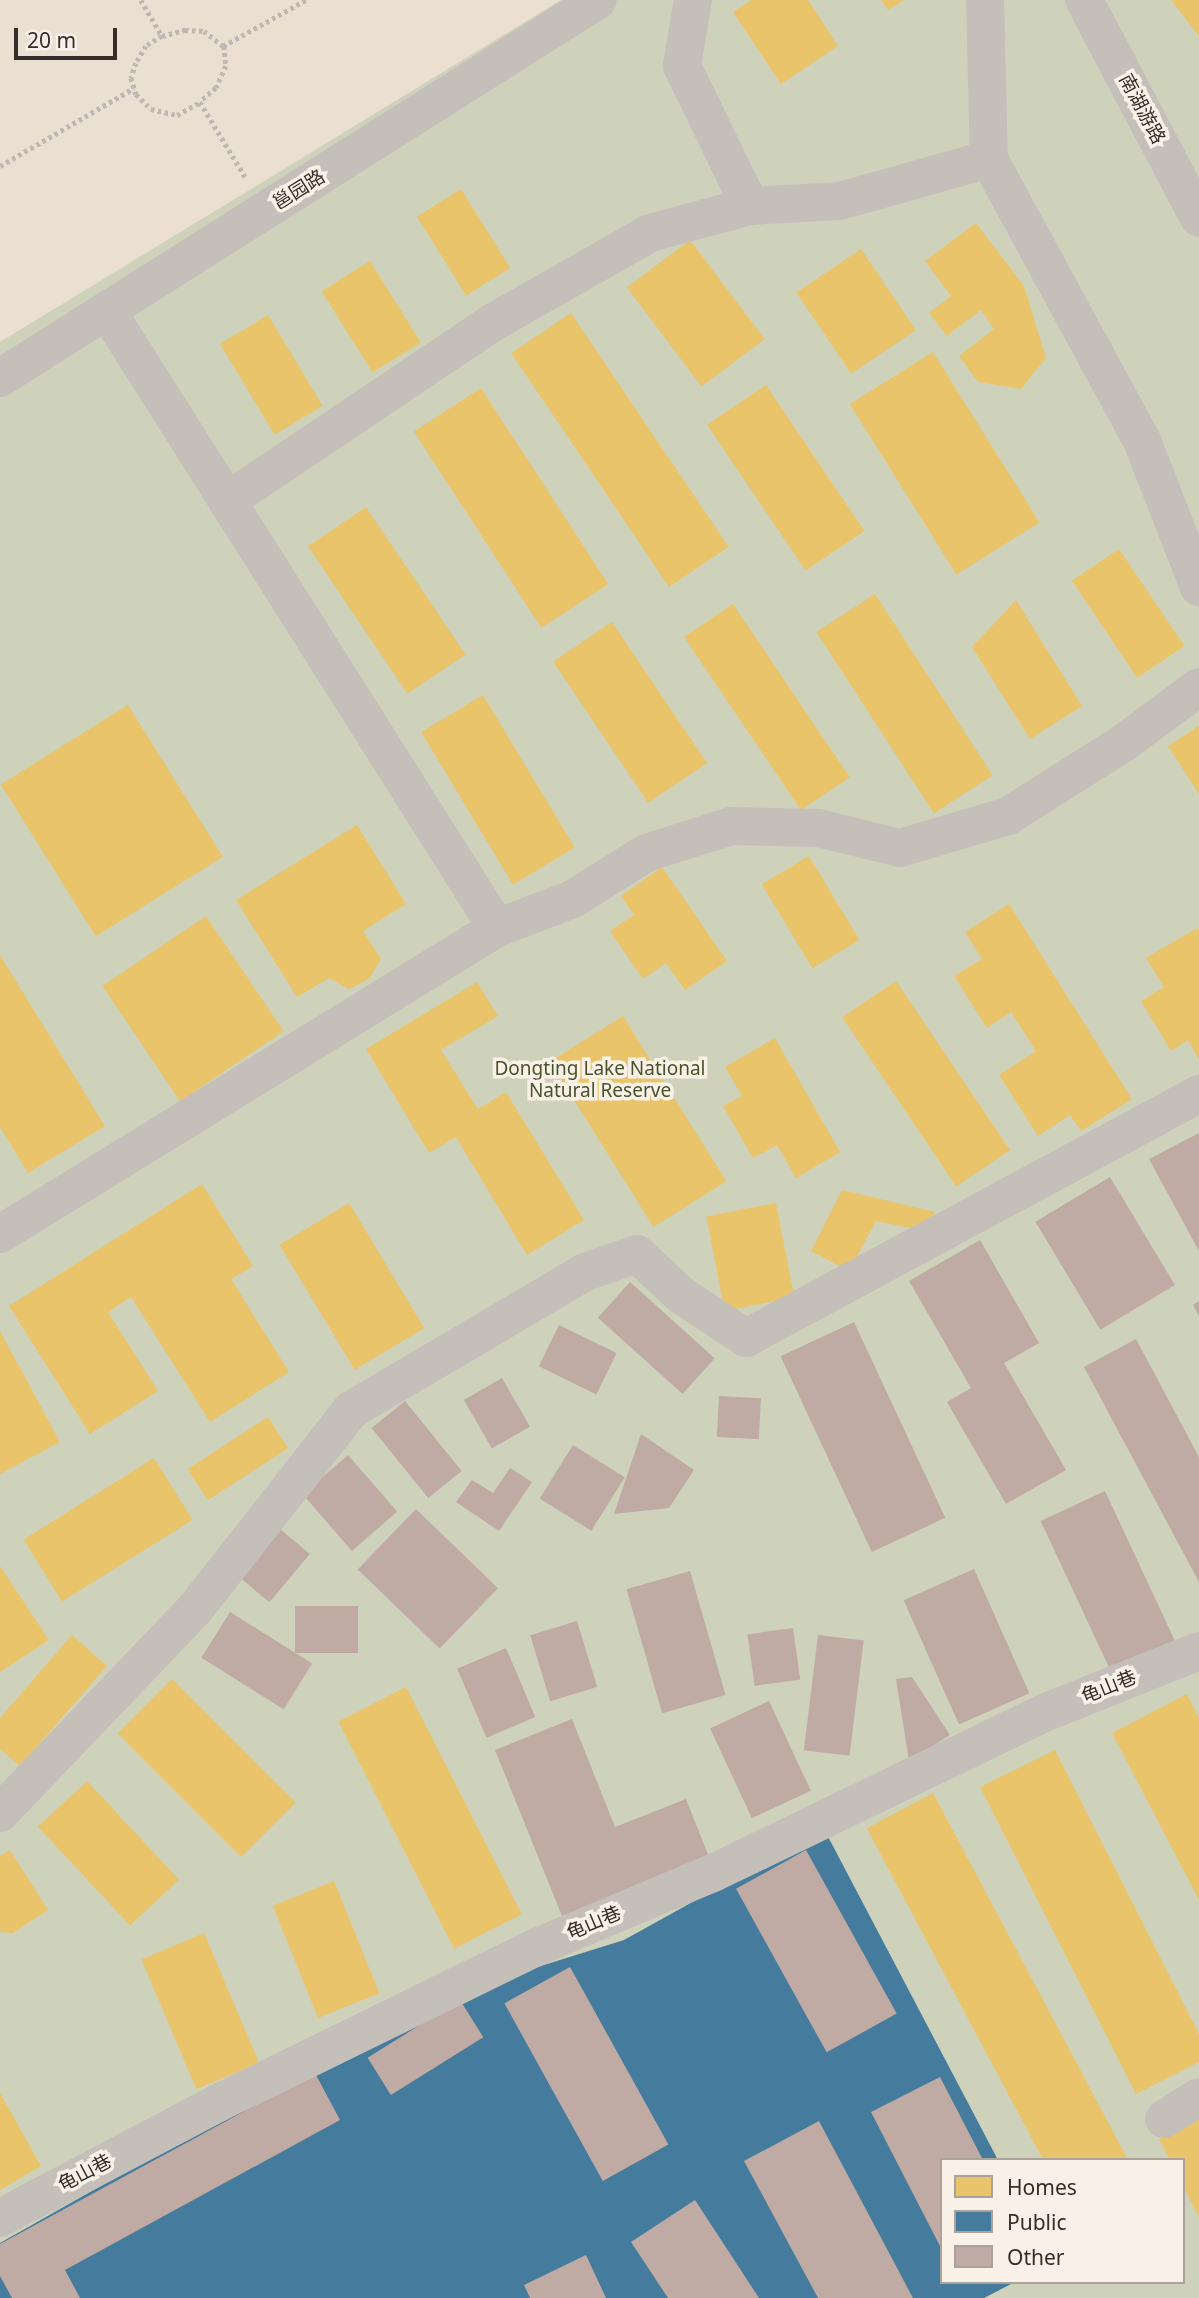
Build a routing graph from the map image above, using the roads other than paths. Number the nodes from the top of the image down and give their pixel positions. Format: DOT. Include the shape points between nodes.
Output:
graph roads {
  1 [pos="598,0"];
  2 [pos="693,0"];
  3 [pos="985,0"];
  4 [pos="1084,0"];
  5 [pos="989,159"];
  6 [pos="750,206"];
  7 [pos="1199,218"];
  8 [pos="108,312"];
  9 [pos="0,378"];
  10 [pos="227,501"];
  11 [pos="1199,587"];
  12 [pos="1199,687"];
  13 [pos="497,928"];
  14 [pos="1199,1094"];
  15 [pos="0,1234"];
  16 [pos="1199,1651"];
  17 [pos="0,1813"];
  18 [pos="1199,2097"];
  19 [pos="1164,2119"];
  20 [pos="0,2218"];
  1 -- 8 [label="street, 邕园路"];
  2 -- 6 [label="street" via="682,66"];
  3 -- 5 [label="street"];
  4 -- 7 [label="street, 南湖游路"];
  5 -- 6 [label="street" via="840,201"];
  5 -- 11 [label="street" via="1142,441"];
  6 -- 10 [label="street" via="650,233 593,265 490,324"];
  8 -- 9 [label="street, 邕园路"];
  8 -- 10 [label="street"];
  10 -- 13 [label="street"];
  12 -- 13 [label="street" via="1122,744 1008,816 901,848 818,828 731,826 646,853 573,899"];
  13 -- 15 [label="street"];
  14 -- 17 [label="street" via="746,1338 681,1295 637,1254 585,1272 351,1410 195,1609"];
  16 -- 20 [label="street, 龟山巷" via="1044,1713 713,1873 532,1949 218,2103"];
  18 -- 19 [label="street"];
}
